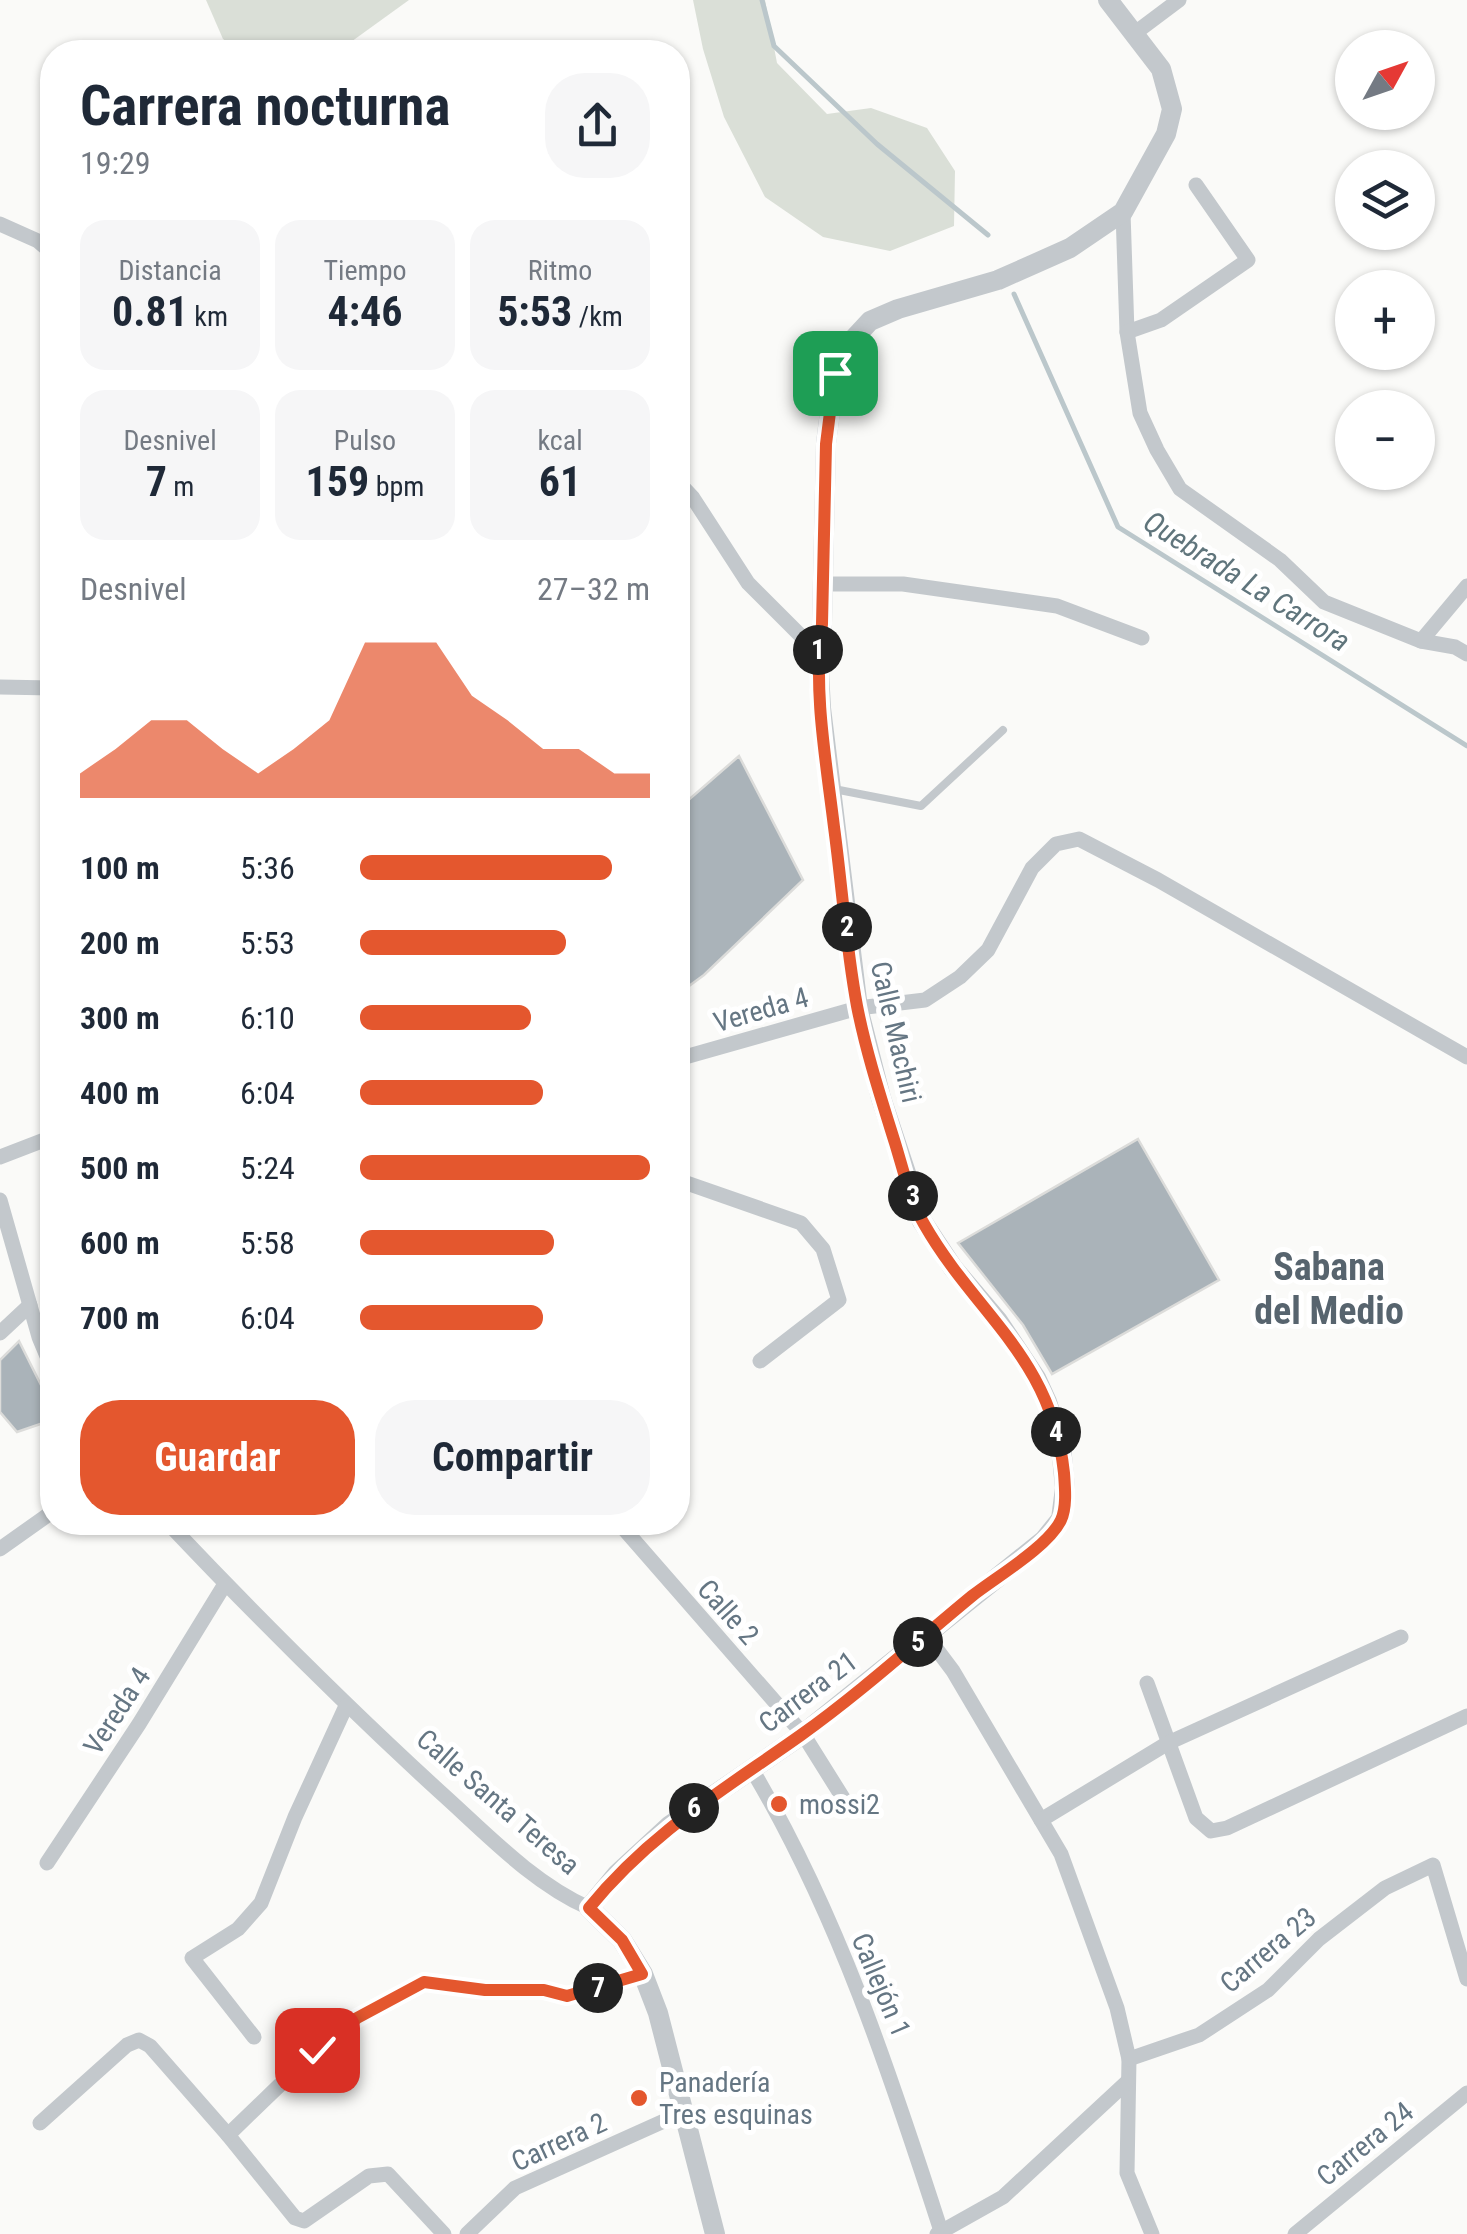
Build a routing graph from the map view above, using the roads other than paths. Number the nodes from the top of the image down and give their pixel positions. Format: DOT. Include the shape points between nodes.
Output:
graph roads {
  1 [pos="1108,0"];
  2 [pos="1179,0"];
  3 [pos="1135,33"];
  4 [pos="1196,185"];
  5 [pos="1123,212"];
  6 [pos="0,224"];
  7 [pos="40,244"];
  8 [pos="1127,332"];
  9 [pos="690,495"];
  10 [pos="823,584"];
  11 [pos="1467,586"];
  12 [pos="1142,638"];
  13 [pos="1421,641"];
  14 [pos="818,653"];
  15 [pos="1467,654"];
  16 [pos="0,687"];
  17 [pos="40,688"];
  18 [pos="1003,730"];
  19 [pos="830,788"];
  20 [pos="858,1008"];
  21 [pos="690,1055"];
  22 [pos="1467,1058"];
  23 [pos="40,1142"];
  24 [pos="0,1157"];
  25 [pos="690,1184"];
  26 [pos="0,1200"];
  27 [pos="30,1304"];
  28 [pos="0,1332"];
  29 [pos="40,1333"];
  30 [pos="760,1361"];
  31 [pos="1061,1519"];
  32 [pos="40,1521"];
  33 [pos="179,1535"];
  34 [pos="629,1535"];
  35 [pos="0,1549"];
  36 [pos="225,1584"];
  37 [pos="926,1635"];
  38 [pos="1401,1637"];
  39 [pos="1148,1683"];
  40 [pos="346,1706"];
  41 [pos="1467,1716"];
  42 [pos="803,1734"];
  43 [pos="1168,1743"];
  44 [pos="751,1768"];
  45 [pos="844,1798"];
  46 [pos="1040,1820"];
  47 [pos="47,1862"];
  48 [pos="589,1908"];
  49 [pos="642,1974"];
  50 [pos="1467,1979"];
  51 [pos="254,2037"];
  52 [pos="1129,2058"];
  53 [pos="1128,2082"];
  54 [pos="1467,2093"];
  55 [pos="684,2112"];
  56 [pos="40,2123"];
  57 [pos="228,2134"];
  58 [pos="939,2233"];
  59 [pos="444,2234"];
  60 [pos="466,2234"];
  61 [pos="715,2234"];
  62 [pos="1152,2234"];
  63 [pos="1296,2234"];
  1 -- 3 [label="street"];
  2 -- 3 [label="street"];
  3 -- 5 [label="street" via="1161,68 1172,109 1166,134"];
  4 -- 8 [label="street" via="1248,260 1161,320"];
  5 -- 8 [label="street"];
  5 -- 10 [label="street, Calle Machiri" via="1040,264 870,321 844,349 826,444"];
  6 -- 7 [label="street"];
  8 -- 13 [label="street" via="1140,413 1180,489 1280,560 1324,602"];
  9 -- 14 [label="street" via="748,583"];
  10 -- 12 [label="street" via="903,584 1057,606"];
  10 -- 14 [label="street, Calle Machiri"];
  11 -- 13 [label="street"];
  13 -- 15 [label="street"];
  14 -- 19 [label="street, Calle Machiri"];
  16 -- 17 [label="street"];
  18 -- 19 [label="lane" via="921,806"];
  19 -- 20 [label="street, Calle Machiri"];
  20 -- 21 [label="street, Vereda 4"];
  20 -- 22 [label="street, Vereda 4" via="925,1000 960,978 988,950 1032,868 1056,844 1079,838"];
  20 -- 31 [label="street, Calle Machiri" via="922,1221 998,1321 1046,1402 1061,1446"];
  23 -- 24 [label="street"];
  25 -- 30 [label="street" via="802,1224 823,1249 840,1300"];
  26 -- 27 [label="street"];
  27 -- 28 [label="street"];
  27 -- 29 [label="street"];
  31 -- 37 [label="street, Carrera 21"];
  32 -- 35 [label="street"];
  33 -- 36 [label="street, Calle Santa Teresa"];
  34 -- 42 [label="street, Calle 2"];
  36 -- 40 [label="street, Calle Santa Teresa"];
  36 -- 47 [label="street, Vereda 4"];
  37 -- 42 [label="street, Carrera 21"];
  37 -- 46 [label="street"];
  38 -- 43 [label="street"];
  39 -- 43 [label="street"];
  40 -- 48 [label="street, Calle Santa Teresa" via="518,1862"];
  40 -- 51 [label="street" via="261,1904 192,1958"];
  41 -- 43 [label="street" via="1211,1831 1196,1818"];
  42 -- 44 [label="street, Carrera 21"];
  42 -- 45 [label="street, Calle 2"];
  43 -- 46 [label="street"];
  44 -- 48 [label="street, Carrera 21" via="669,1826"];
  44 -- 58 [label="street, Callejón 1" via="784,1823 887,2063"];
  46 -- 52 [label="street" via="1067,1871"];
  48 -- 49 [label="street, Calle Santa Teresa" via="622,1940"];
  49 -- 55 [label="street, Calle Santa Teresa"];
  49 -- 57 [label="street" via="567,1996 424,1982 357,2018"];
  50 -- 52 [label="street, Carrera 23" via="1432,1865 1385,1888 1319,1938 1268,1990 1198,2035"];
  52 -- 53 [label="street"];
  53 -- 58 [label="street" via="1003,2197"];
  53 -- 62 [label="street" via="1128,2173"];
  54 -- 63 [label="street, Carrera 24"];
  55 -- 60 [label="street, Carrera 2" via="515,2188"];
  55 -- 61 [label="street, Calle Santa Teresa"];
  56 -- 57 [label="street" via="140,2040"];
  57 -- 59 [label="street" via="295,2218 304,2221 380,2173"];
}
